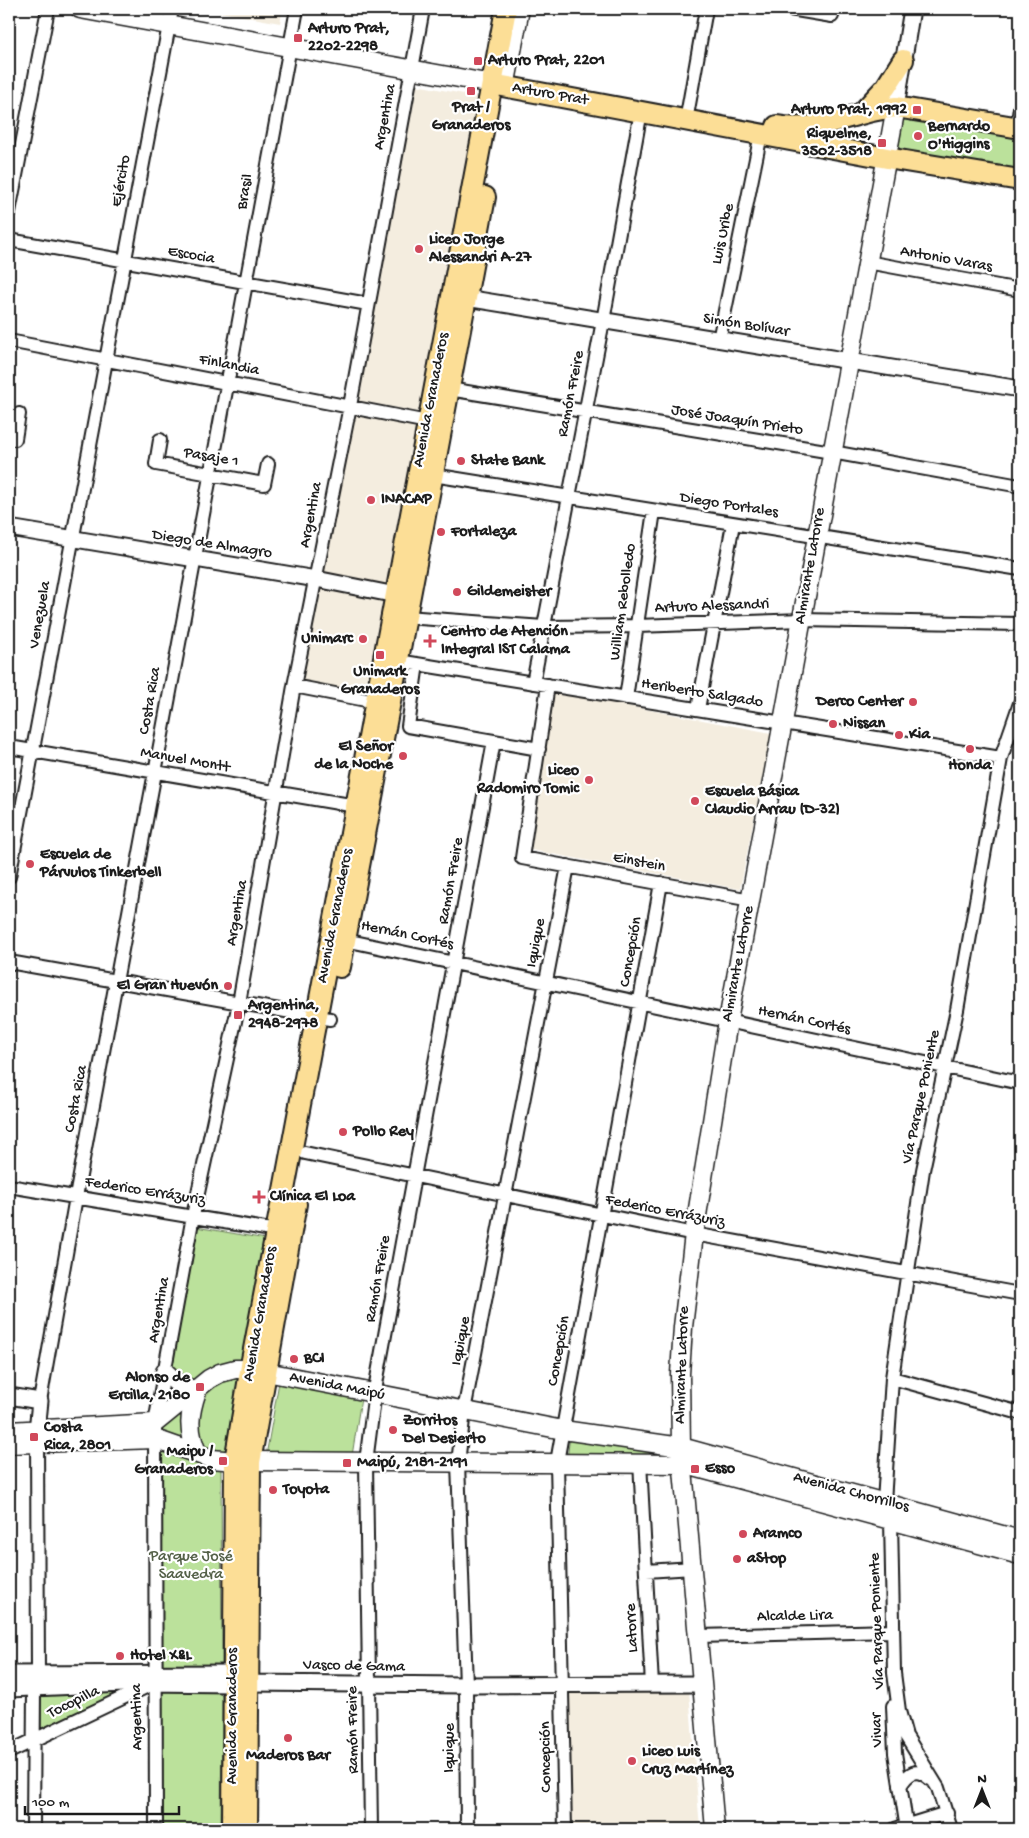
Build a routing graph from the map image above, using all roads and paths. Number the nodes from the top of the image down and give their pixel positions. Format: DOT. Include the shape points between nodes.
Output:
graph roads {
  1 [pos="48,9"];
  2 [pos="80,9"];
  3 [pos="127,9"];
  4 [pos="296,9"];
  5 [pos="423,9"];
  6 [pos="506,9"];
  7 [pos="520,9"];
  8 [pos="706,9"];
  9 [pos="790,9"];
  10 [pos="912,9"];
  11 [pos="832,16"];
  12 [pos="170,17"];
  13 [pos="290,42"];
  14 [pos="903,60"];
  15 [pos="412,65"];
  16 [pos="500,80"];
  17 [pos="896,107"];
  18 [pos="688,110"];
  19 [pos="641,111"];
  20 [pos="862,113"];
  21 [pos="1019,121"];
  22 [pos="762,134"];
  23 [pos="887,158"];
  24 [pos="1020,180"];
  25 [pos="9,212"];
  26 [pos="9,240"];
  27 [pos="123,260"];
  28 [pos="867,262"];
  29 [pos="246,282"];
  30 [pos="1020,290"];
  31 [pos="466,298"];
  32 [pos="368,304"];
  33 [pos="603,321"];
  34 [pos="9,340"];
  35 [pos="719,340"];
  36 [pos="104,359"];
  37 [pos="848,361"];
  38 [pos="227,382"];
  39 [pos="449,389"];
  40 [pos="1020,389"];
  41 [pos="350,406"];
  42 [pos="585,413"];
  43 [pos="19,414"];
  44 [pos="435,423"];
  45 [pos="9,438"];
  46 [pos="160,440"];
  47 [pos="832,452"];
  48 [pos="268,464"];
  49 [pos="210,474"];
  50 [pos="433,475"];
  51 [pos="1020,486"];
  52 [pos="568,497"];
  53 [pos="654,511"];
  54 [pos="732,524"];
  55 [pos="9,528"];
  56 [pos="816,537"];
  57 [pos="71,539"];
  58 [pos="194,560"];
  59 [pos="1020,569"];
  60 [pos="316,579"];
  61 [pos="403,596"];
  62 [pos="406,617"];
  63 [pos="801,620"];
  64 [pos="714,624"];
  65 [pos="1020,624"];
  66 [pos="637,626"];
  67 [pos="544,627"];
  68 [pos="407,662"];
  69 [pos="533,683"];
  70 [pos="548,685"];
  71 [pos="294,686"];
  72 [pos="626,698"];
  73 [pos="376,702"];
  74 [pos="1020,704"];
  75 [pos="698,710"];
  76 [pos="783,723"];
  77 [pos="494,741"];
  78 [pos="9,747"];
  79 [pos="539,749"];
  80 [pos="32,751"];
  81 [pos="1002,758"];
  82 [pos="155,772"];
  83 [pos="275,792"];
  84 [pos="356,806"];
  85 [pos="568,866"];
  86 [pos="9,878"];
  87 [pos="661,883"];
  88 [pos="751,900"];
  89 [pos="345,940"];
  90 [pos="9,962"];
  91 [pos="453,962"];
  92 [pos="117,982"];
  93 [pos="547,982"];
  94 [pos="640,1002"];
  95 [pos="239,1003"];
  96 [pos="324,1018"];
  97 [pos="728,1021"];
  98 [pos="945,1067"];
  99 [pos="1020,1083"];
  100 [pos="305,1154"];
  101 [pos="414,1177"];
  102 [pos="9,1186"];
  103 [pos="76,1197"];
  104 [pos="507,1197"];
  105 [pos="193,1216"];
  106 [pos="601,1216"];
  107 [pos="277,1231"];
  108 [pos="694,1234"];
  109 [pos="908,1274"];
  110 [pos="1020,1294"];
  111 [pos="259,1371"];
  112 [pos="165,1372"];
  113 [pos="892,1378"];
  114 [pos="197,1391"];
  115 [pos="374,1395"];
  116 [pos="9,1396"];
  117 [pos="40,1401"];
  118 [pos="464,1411"];
  119 [pos="1020,1413"];
  120 [pos="562,1430"];
  121 [pos="9,1431"];
  122 [pos="155,1431"];
  123 [pos="37,1437"];
  124 [pos="9,1444"];
  125 [pos="198,1454"];
  126 [pos="682,1456"];
  127 [pos="243,1461"];
  128 [pos="366,1462"];
  129 [pos="557,1462"];
  130 [pos="640,1462"];
  131 [pos="458,1463"];
  132 [pos="884,1502"];
  133 [pos="891,1520"];
  134 [pos="1020,1540"];
  135 [pos="1020,1555"];
  136 [pos="693,1568"];
  137 [pos="646,1571"];
  138 [pos="893,1631"];
  139 [pos="698,1636"];
  140 [pos="894,1673"];
  141 [pos="9,1674"];
  142 [pos="154,1677"];
  143 [pos="36,1680"];
  144 [pos="238,1680"];
  145 [pos="369,1684"];
  146 [pos="702,1684"];
  147 [pos="562,1685"];
  148 [pos="652,1685"];
  149 [pos="466,1686"];
  150 [pos="9,1689"];
  151 [pos="35,1740"];
  152 [pos="9,1752"];
  153 [pos="935,1784"];
  154 [pos="900,1786"];
  155 [pos="947,1813"];
  156 [pos="903,1828"];
  157 [pos="33,1829"];
  158 [pos="156,1829"];
  159 [pos="233,1829"];
  160 [pos="247,1829"];
  161 [pos="371,1829"];
  162 [pos="467,1829"];
  163 [pos="565,1829"];
  164 [pos="715,1829"];
  165 [pos="951,1829"];
  1 -- 25 [label="street"];
  2 -- 12 [label="main road, Arturo Prat"];
  3 -- 12 [label="main road, Arturo Prat"];
  4 -- 13 [label="street, Brasil"];
  5 -- 15 [label="street, Argentina"];
  6 -- 16 [label="main road, Avenida Granaderos"];
  7 -- 16 [label="main road, Avenida Granaderos"];
  8 -- 18 [label="street"];
  9 -- 11 [label="street"];
  10 -- 14 [label="street"];
  12 -- 13 [label="main road, Arturo Prat"];
  12 -- 27 [label="street, Ejército"];
  13 -- 15 [label="main road, Arturo Prat"];
  13 -- 29 [label="street, Brasil"];
  14 -- 17 [label="street"];
  14 -- 20 [label="main road" via="886,87"];
  15 -- 16 [label="main road, Arturo Prat"];
  15 -- 32 [label="street, Argentina"];
  16 -- 18 [label="main road, Arturo Prat"];
  16 -- 19 [label="main road, Arturo Prat"];
  16 -- 31 [label="main road, Avenida Granaderos"];
  16 -- 44 [label="main road, Avenida Granaderos"];
  17 -- 20 [label="main road, Arturo Prat"];
  17 -- 21 [label="main road, Arturo Prat"];
  17 -- 23 [label="main road, Almirante Latorre"];
  18 -- 20 [label="main road, Arturo Prat" via="800,128"];
  19 -- 22 [label="main road, Arturo Prat"];
  19 -- 33 [label="street, Ramón Freire"];
  22 -- 23 [label="main road, Arturo Prat"];
  22 -- 35 [label="street, Luis Uribe"];
  23 -- 24 [label="main road, Arturo Prat"];
  23 -- 28 [label="main road, Almirante Latorre"];
  26 -- 27 [label="street, Escocia"];
  27 -- 29 [label="street, Escocia"];
  27 -- 36 [label="street, Ejército"];
  28 -- 30 [label="street, Antonio Varas"];
  28 -- 37 [label="main road, Almirante Latorre"];
  29 -- 32 [label="street, Escocia"];
  29 -- 38 [label="street, Brasil"];
  31 -- 33 [label="street, Simón Bolívar"];
  31 -- 39 [label="main road, Avenida Granaderos"];
  32 -- 41 [label="street, Argentina"];
  33 -- 35 [label="street, Simón Bolívar"];
  33 -- 42 [label="street, Ramón Freire"];
  34 -- 36 [label="street, Finlandia"];
  35 -- 37 [label="street, Simón Bolívar"];
  36 -- 38 [label="street, Finlandia"];
  36 -- 57 [label="street, Venezuela"];
  37 -- 40 [label="street, Simón Bolívar"];
  37 -- 47 [label="main road, Almirante Latorre"];
  38 -- 41 [label="street, Finlandia"];
  38 -- 49 [label="street, Costa Rica"];
  39 -- 42 [label="street, José Joaquín Prieto"];
  39 -- 44 [label="main road, Avenida Granaderos"];
  41 -- 44 [label="street, Finlandia"];
  41 -- 60 [label="street, Argentina"];
  42 -- 47 [label="street, José Joaquín Prieto"];
  42 -- 52 [label="street, Ramón Freire"];
  43 -- 45 [label="street" via="15,439"];
  44 -- 50 [label="main road, Avenida Granaderos"];
  44 -- 61 [label="main road, Avenida Granaderos"];
  46 -- 49 [label="street, Pasaje 1" via="156,464"];
  47 -- 51 [label="street, José Joaquín Prieto"];
  47 -- 56 [label="main road, Almirante Latorre"];
  48 -- 49 [label="street, Pasaje 1" via="264,484"];
  49 -- 58 [label="street, Costa Rica"];
  50 -- 52 [label="street, Diego Portales"];
  50 -- 61 [label="main road, Avenida Granaderos"];
  52 -- 53 [label="street, Diego Portales"];
  52 -- 67 [label="street, Ramón Freire"];
  53 -- 54 [label="street, Diego Portales"];
  53 -- 66 [label="street, William Rebolledo"];
  54 -- 56 [label="street, Diego Portales"];
  54 -- 64 [label="street"];
  55 -- 57 [label="street, Diego de Almagro"];
  56 -- 59 [label="street, Diego Portales"];
  56 -- 63 [label="main road, Almirante Latorre"];
  57 -- 58 [label="street, Diego de Almagro"];
  57 -- 80 [label="street, Venezuela"];
  58 -- 60 [label="street, Diego de Almagro"];
  58 -- 82 [label="street, Costa Rica"];
  60 -- 61 [label="street, Diego de Almagro"];
  60 -- 71 [label="street, Argentina"];
  61 -- 62 [label="main road, Avenida Granaderos"];
  61 -- 73 [label="main road, Avenida Granaderos"];
  62 -- 67 [label="street, Arturo Alessandri"];
  62 -- 68 [label="main road, Avenida Granaderos"];
  63 -- 64 [label="street, Arturo Alessandri"];
  63 -- 65 [label="street, Arturo Alessandri"];
  63 -- 76 [label="main road, Almirante Latorre"];
  64 -- 66 [label="street, Arturo Alessandri"];
  64 -- 75 [label="street"];
  66 -- 67 [label="street, Arturo Alessandri"];
  66 -- 72 [label="street, William Rebolledo"];
  67 -- 69 [label="street, Ramón Freire"];
  68 -- 69 [label="street, Heriberto Salgado"];
  68 -- 77 [label="street" via="408,726"];
  68 -- 89 [label="main road, Avenida Granaderos"];
  69 -- 70 [label="street, Heriberto Salgado"];
  70 -- 72 [label="street, Heriberto Salgado"];
  70 -- 79 [label="street"];
  71 -- 73 [label="street"];
  71 -- 83 [label="street, Argentina"];
  72 -- 75 [label="street, Heriberto Salgado"];
  73 -- 84 [label="main road, Avenida Granaderos"];
  74 -- 81 [label="street, Vía Parque Poniente"];
  75 -- 76 [label="street, Heriberto Salgado"];
  76 -- 81 [label="street, Heriberto Salgado"];
  76 -- 88 [label="main road, Almirante Latorre"];
  77 -- 79 [label="street"];
  77 -- 91 [label="street, Ramón Freire"];
  78 -- 80 [label="street, Manuel Montt"];
  79 -- 85 [label="street, Einstein" via="522,858"];
  80 -- 82 [label="street, Manuel Montt"];
  80 -- 86 [label="street, Venezuela"];
  81 -- 98 [label="street, Vía Parque Poniente"];
  82 -- 83 [label="street, Manuel Montt"];
  82 -- 92 [label="street, Costa Rica"];
  83 -- 84 [label="street, Manuel Montt"];
  83 -- 95 [label="street, Argentina"];
  84 -- 96 [label="main road, Avenida Granaderos"];
  85 -- 87 [label="street, Einstein"];
  85 -- 93 [label="street, Iquique"];
  87 -- 88 [label="street, Einstein"];
  87 -- 94 [label="street, Concepción"];
  88 -- 97 [label="main road, Almirante Latorre"];
  89 -- 91 [label="street, Hernán Cortés"];
  89 -- 96 [label="main road, Avenida Granaderos"];
  90 -- 92 [label="street"];
  91 -- 93 [label="street, Hernán Cortés"];
  91 -- 101 [label="street, Ramón Freire"];
  92 -- 95 [label="street"];
  92 -- 103 [label="street, Costa Rica"];
  93 -- 94 [label="street, Hernán Cortés"];
  93 -- 104 [label="street, Iquique"];
  94 -- 97 [label="street, Hernán Cortés"];
  94 -- 106 [label="street, Concepción"];
  95 -- 96 [label="street"];
  95 -- 105 [label="street, Argentina"];
  96 -- 100 [label="main road, Avenida Granaderos"];
  96 -- 107 [label="main road, Avenida Granaderos"];
  97 -- 98 [label="street, Hernán Cortés"];
  97 -- 108 [label="main road, Almirante Latorre"];
  98 -- 99 [label="street, Hernán Cortés"];
  98 -- 109 [label="street, Vía Parque Poniente" via="923,1170"];
  100 -- 101 [label="street, Federico Errázuriz"];
  100 -- 111 [label="main road, Avenida Granaderos"];
  101 -- 104 [label="street, Federico Errázuriz"];
  101 -- 115 [label="street, Ramón Freire"];
  102 -- 103 [label="street, Federico Errázuriz"];
  103 -- 105 [label="street, Federico Errázuriz"];
  103 -- 117 [label="street, Costa Rica"];
  104 -- 106 [label="street, Federico Errázuriz"];
  104 -- 118 [label="street, Iquique"];
  105 -- 107 [label="street, Federico Errázuriz"];
  105 -- 112 [label="street, Argentina"];
  106 -- 108 [label="street, Federico Errázuriz"];
  106 -- 120 [label="street, Concepción"];
  107 -- 111 [label="main road, Avenida Granaderos"];
  108 -- 109 [label="street, Federico Errázuriz"];
  108 -- 126 [label="main road, Almirante Latorre" via="681,1349"];
  109 -- 110 [label="street, Federico Errázuriz"];
  109 -- 113 [label="street, Vía Parque Poniente"];
  111 -- 114 [label="main road, Avenida Maipú" via="235,1369 220,1373"];
  111 -- 115 [label="main road, Avenida Maipú"];
  111 -- 127 [label="main road, Avenida Granaderos"];
  112 -- 114 [label="main road" via="179,1385"];
  112 -- 122 [label="street, Argentina"];
  113 -- 119 [label="street"];
  113 -- 132 [label="street, Vía Parque Poniente"];
  114 -- 122 [label="main road, Avenida Maipú"];
  114 -- 125 [label="main road" via="190,1412 190,1431"];
  115 -- 118 [label="main road, Avenida Maipú"];
  115 -- 128 [label="street, Ramón Freire"];
  116 -- 117 [label="street"];
  117 -- 123 [label="street, Costa Rica"];
  118 -- 120 [label="main road, Avenida Maipú"];
  118 -- 131 [label="street, Iquique"];
  120 -- 126 [label="main road, Avenida Maipú"];
  120 -- 129 [label="street, Concepción"];
  121 -- 123 [label="main road"];
  122 -- 123 [label="main road"];
  122 -- 125 [label="main road"];
  122 -- 142 [label="street, Argentina"];
  123 -- 124 [label="main road"];
  123 -- 143 [label="street, Costa Rica"];
  125 -- 127 [label="main road"];
  126 -- 130 [label="main road"];
  126 -- 132 [label="main road, Avenida Chorrillos"];
  126 -- 133 [label="main road, Avenida Chorrillos"];
  126 -- 136 [label="main road, Almirante Latorre"];
  127 -- 128 [label="main road"];
  127 -- 144 [label="main road, Avenida Granaderos"];
  128 -- 131 [label="main road"];
  128 -- 145 [label="street, Ramón Freire"];
  129 -- 130 [label="main road"];
  129 -- 131 [label="main road"];
  129 -- 147 [label="street, Concepción"];
  130 -- 137 [label="street, Latorre"];
  131 -- 149 [label="street, Iquique"];
  132 -- 134 [label="main road, Avenida Chorrillos"];
  133 -- 135 [label="main road, Avenida Chorrillos"];
  133 -- 138 [label="street, Vía Parque Poniente"];
  136 -- 137 [label="street"];
  136 -- 139 [label="main road, Almirante Latorre"];
  137 -- 148 [label="street, Latorre"];
  138 -- 139 [label="street, Alcalde Lira"];
  138 -- 140 [label="street, Vía Parque Poniente"];
  139 -- 146 [label="main road, Almirante Latorre"];
  140 -- 153 [label="street, Vía Parque Poniente" via="906,1736"];
  140 -- 154 [label="street, Vivar" via="892,1726"];
  141 -- 143 [label="street, Vasco de Gama"];
  142 -- 143 [label="street, Vasco de Gama"];
  142 -- 144 [label="street, Vasco de Gama"];
  142 -- 151 [label="street, Tocopilla"];
  142 -- 158 [label="street, Argentina"];
  143 -- 150 [label="street, Vasco de Gama"];
  143 -- 151 [label="street, Costa Rica"];
  144 -- 145 [label="street, Vasco de Gama"];
  144 -- 159 [label="main road, Avenida Granaderos"];
  144 -- 160 [label="main road, Avenida Granaderos"];
  145 -- 149 [label="street, Vasco de Gama"];
  145 -- 161 [label="street, Ramón Freire"];
  146 -- 148 [label="street, Vasco de Gama"];
  146 -- 164 [label="main road, Almirante Latorre"];
  147 -- 148 [label="street, Vasco de Gama"];
  147 -- 149 [label="street, Vasco de Gama"];
  147 -- 163 [label="street, Concepción"];
  149 -- 162 [label="street, Iquique"];
  151 -- 152 [label="street, Tocopilla"];
  151 -- 157 [label="street, Costa Rica"];
  153 -- 154 [label="street" via="923,1772 915,1771 908,1774"];
  153 -- 155 [label="street, Vía Parque Poniente"];
  154 -- 156 [label="street, Vivar"];
  155 -- 156 [label="street"];
  155 -- 165 [label="street, Vía Parque Poniente"];
}
